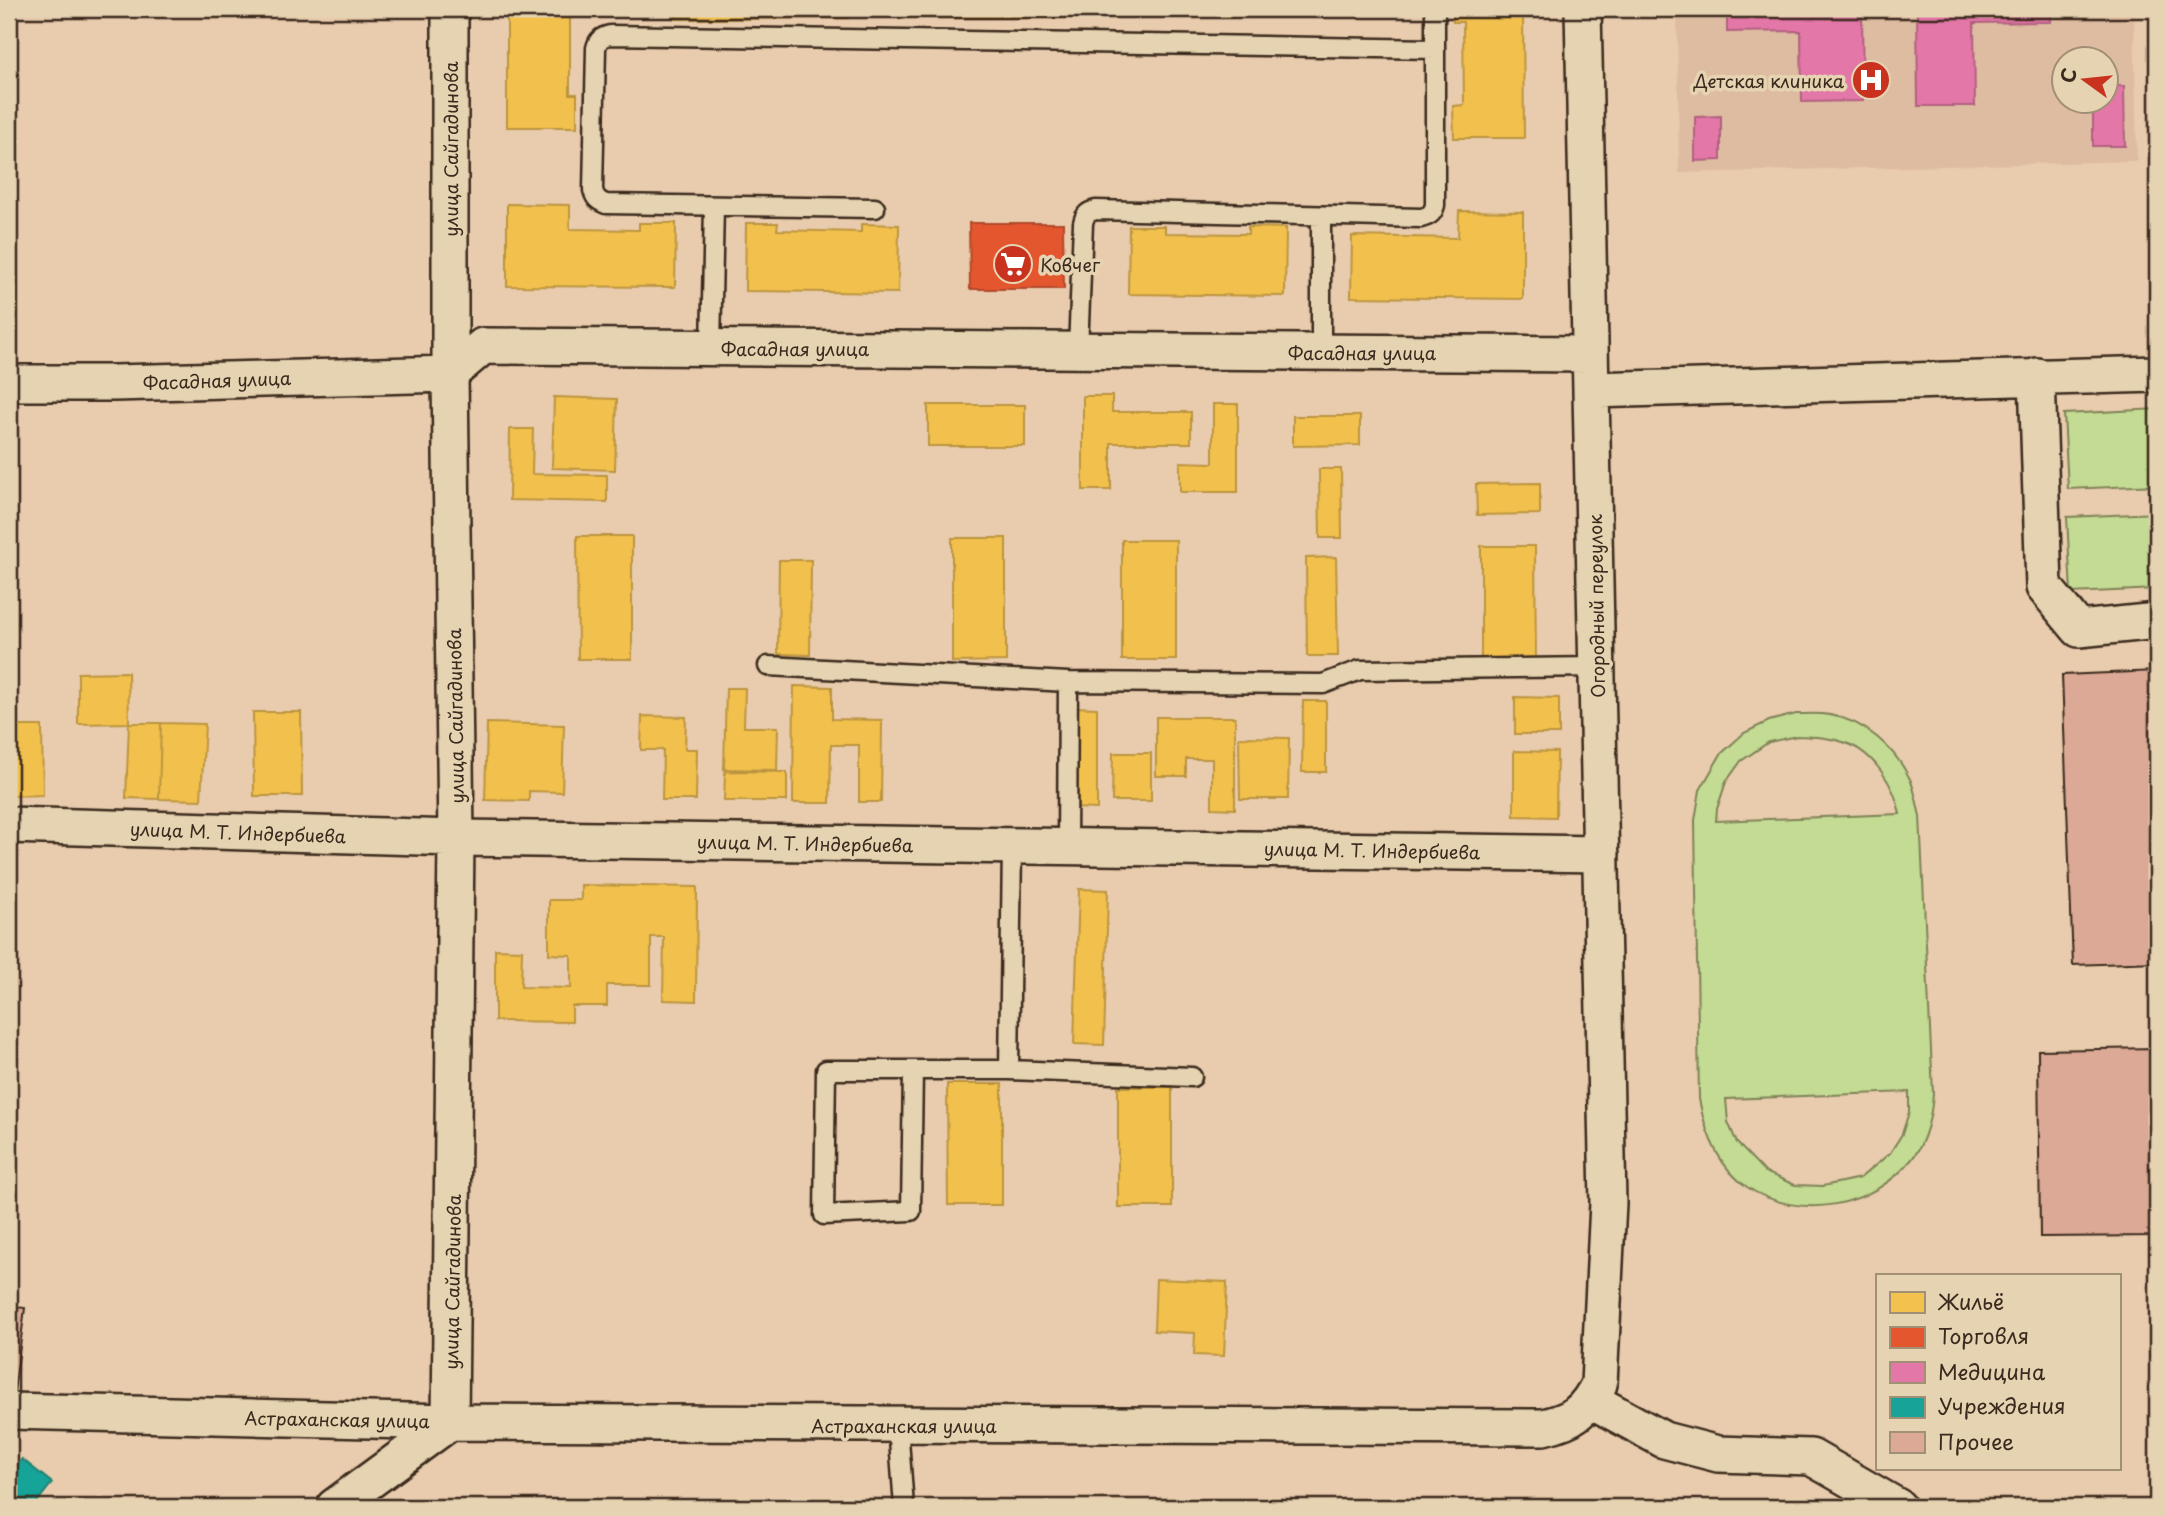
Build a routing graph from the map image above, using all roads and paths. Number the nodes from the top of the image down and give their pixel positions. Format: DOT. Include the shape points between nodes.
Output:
graph roads {
  1 [pos="450,9"];
  2 [pos="1435,9"];
  3 [pos="1583,9"];
  4 [pos="1435,48"];
  5 [pos="714,206"];
  6 [pos="876,208"];
  7 [pos="1321,216"];
  8 [pos="711,348"];
  9 [pos="1078,350"];
  10 [pos="1321,352"];
  11 [pos="1590,354"];
  12 [pos="450,374"];
  13 [pos="2157,374"];
  14 [pos="2037,376"];
  15 [pos="9,383"];
  16 [pos="1591,390"];
  17 [pos="2157,621"];
  18 [pos="768,666"];
  19 [pos="1598,667"];
  20 [pos="1068,682"];
  21 [pos="9,825"];
  22 [pos="456,838"];
  23 [pos="1012,846"];
  24 [pos="1067,846"];
  25 [pos="1601,854"];
  26 [pos="913,1070"];
  27 [pos="1009,1070"];
  28 [pos="1192,1077"];
  29 [pos="1591,1400"];
  30 [pos="9,1411"];
  31 [pos="450,1422"];
  32 [pos="898,1426"];
  33 [pos="334,1507"];
  34 [pos="904,1507"];
  35 [pos="1898,1507"];
  1 -- 12 [label="street, улица Сайгадинова"];
  2 -- 4 [label="lane"];
  3 -- 11 [label="street, Огородный переулок"];
  4 -- 5 [label="lane" via="603,36 596,48 595,197 606,204"];
  4 -- 7 [label="lane" via="1434,212 1422,218"];
  5 -- 6 [label="lane"];
  5 -- 8 [label="lane"];
  7 -- 9 [label="lane" via="1089,211 1083,223"];
  7 -- 10 [label="lane"];
  8 -- 9 [label="street, Фасадная улица"];
  8 -- 12 [label="street, Фасадная улица" via="483,346"];
  9 -- 10 [label="street, Фасадная улица"];
  10 -- 11 [label="street, Фасадная улица"];
  11 -- 16 [label="street, Огородный переулок"];
  12 -- 15 [label="street, Фасадная улица"];
  12 -- 22 [label="street, улица Сайгадинова"];
  13 -- 14 [label="street"];
  14 -- 16 [label="street"];
  14 -- 17 [label="street" via="2044,587 2079,629"];
  16 -- 19 [label="street, Огородный переулок"];
  18 -- 20 [label="lane"];
  19 -- 20 [label="lane" via="1360,670 1324,684"];
  19 -- 25 [label="street, Огородный переулок"];
  20 -- 24 [label="lane"];
  21 -- 22 [label="street, улица М. Т. Индербиева"];
  22 -- 23 [label="street, улица М. Т. Индербиева"];
  22 -- 31 [label="street, улица Сайгадинова"];
  23 -- 24 [label="street, улица М. Т. Индербиева"];
  23 -- 27 [label="lane"];
  24 -- 25 [label="street, улица М. Т. Индербиева"];
  25 -- 29 [label="street, Огородный переулок" via="1608,1203 1600,1384"];
  26 -- 26 [label="lane" via="826,1070 824,1214 912,1211"];
  26 -- 27 [label="lane"];
  27 -- 28 [label="lane"];
  29 -- 32 [label="street, Астраханская улица" via="1563,1423 1543,1427"];
  29 -- 35 [label="street" via="1664,1440 1718,1454 1811,1457"];
  30 -- 31 [label="street, Астраханская улица"];
  31 -- 32 [label="street, Астраханская улица"];
  31 -- 33 [label="street"];
  32 -- 34 [label="lane"];
}
